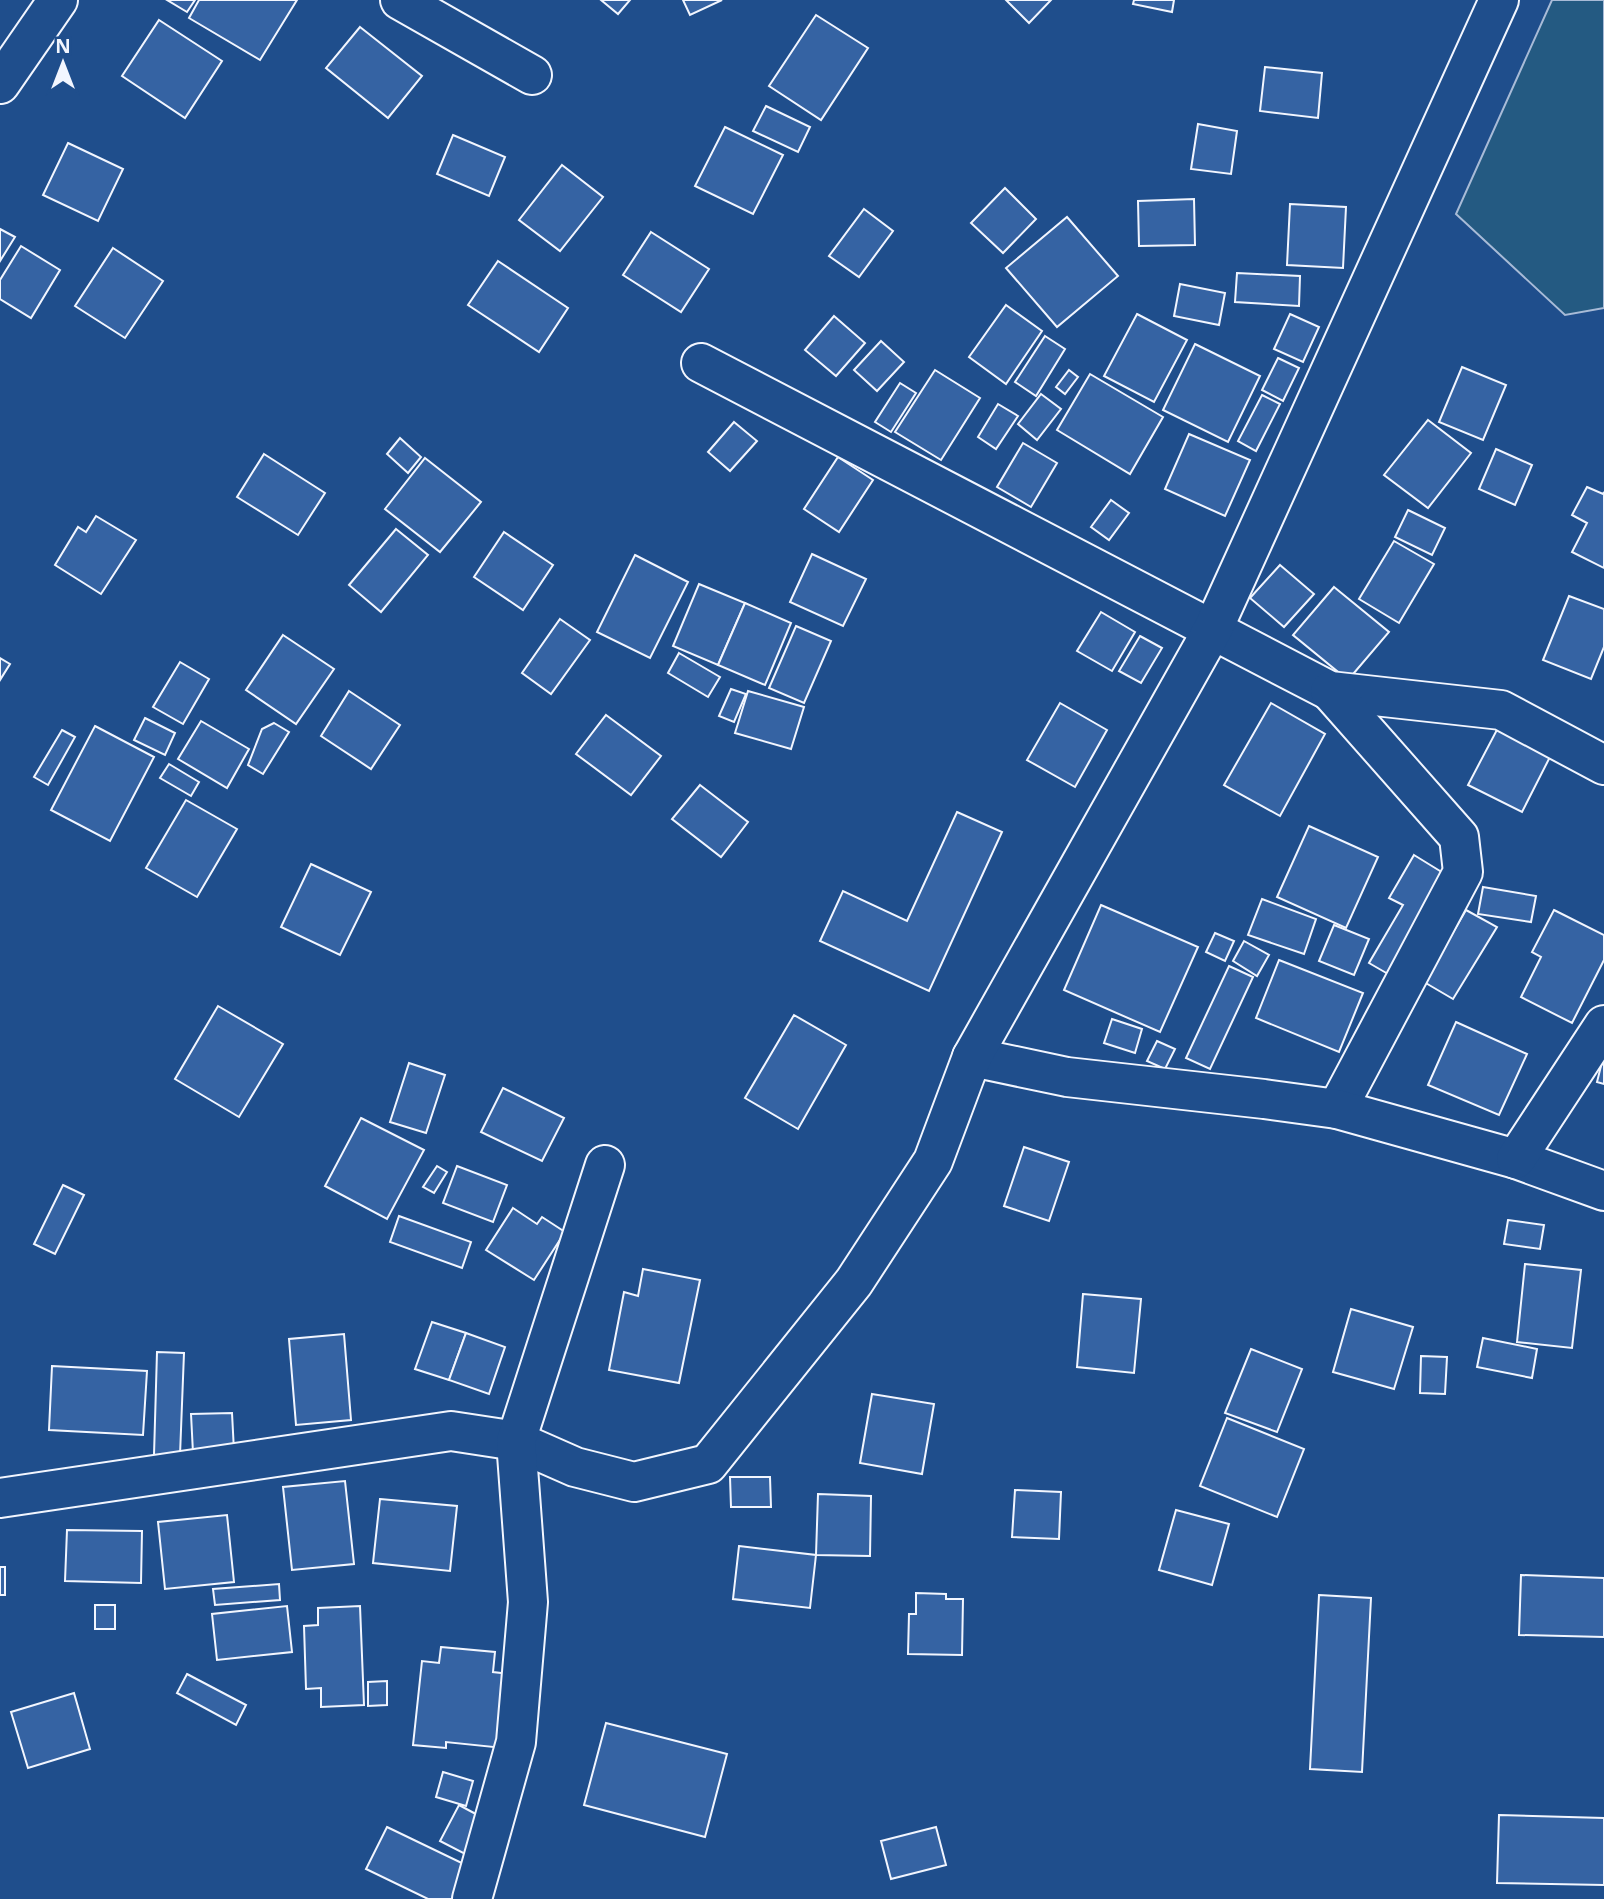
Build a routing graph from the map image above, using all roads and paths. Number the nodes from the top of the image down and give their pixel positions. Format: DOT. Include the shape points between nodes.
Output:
graph roads {
  1 [pos="58,0"];
  2 [pos="400,0"];
  3 [pos="1499,0"];
  4 [pos="532,75"];
  5 [pos="0,84"];
  6 [pos="701,363"];
  7 [pos="1213,629"];
  8 [pos="1330,691"];
  9 [pos="1604,765"];
  10 [pos="1604,1025"];
  11 [pos="972,1057"];
  12 [pos="1338,1109"];
  13 [pos="1516,1159"];
  14 [pos="605,1165"];
  15 [pos="1604,1191"];
  16 [pos="516,1441"];
  17 [pos="0,1498"];
  18 [pos="472,1899"];
  1 -- 5 [label="street"];
  2 -- 4 [label="street"];
  3 -- 7 [label="street"];
  6 -- 7 [label="street"];
  7 -- 8 [label="street"];
  7 -- 11 [label="street"];
  8 -- 9 [label="street" via="1501,710"];
  8 -- 12 [label="street" via="1459,837 1463,872"];
  10 -- 13 [label="street"];
  11 -- 12 [label="street" via="1067,1077"];
  11 -- 16 [label="street" via="926,1172 854,1282 708,1464 634,1482 575,1467"];
  12 -- 13 [label="street"];
  13 -- 15 [label="street"];
  14 -- 16 [label="street"];
  16 -- 17 [label="street" via="451,1431"];
  16 -- 18 [label="street" via="528,1602 516,1742"];
}
